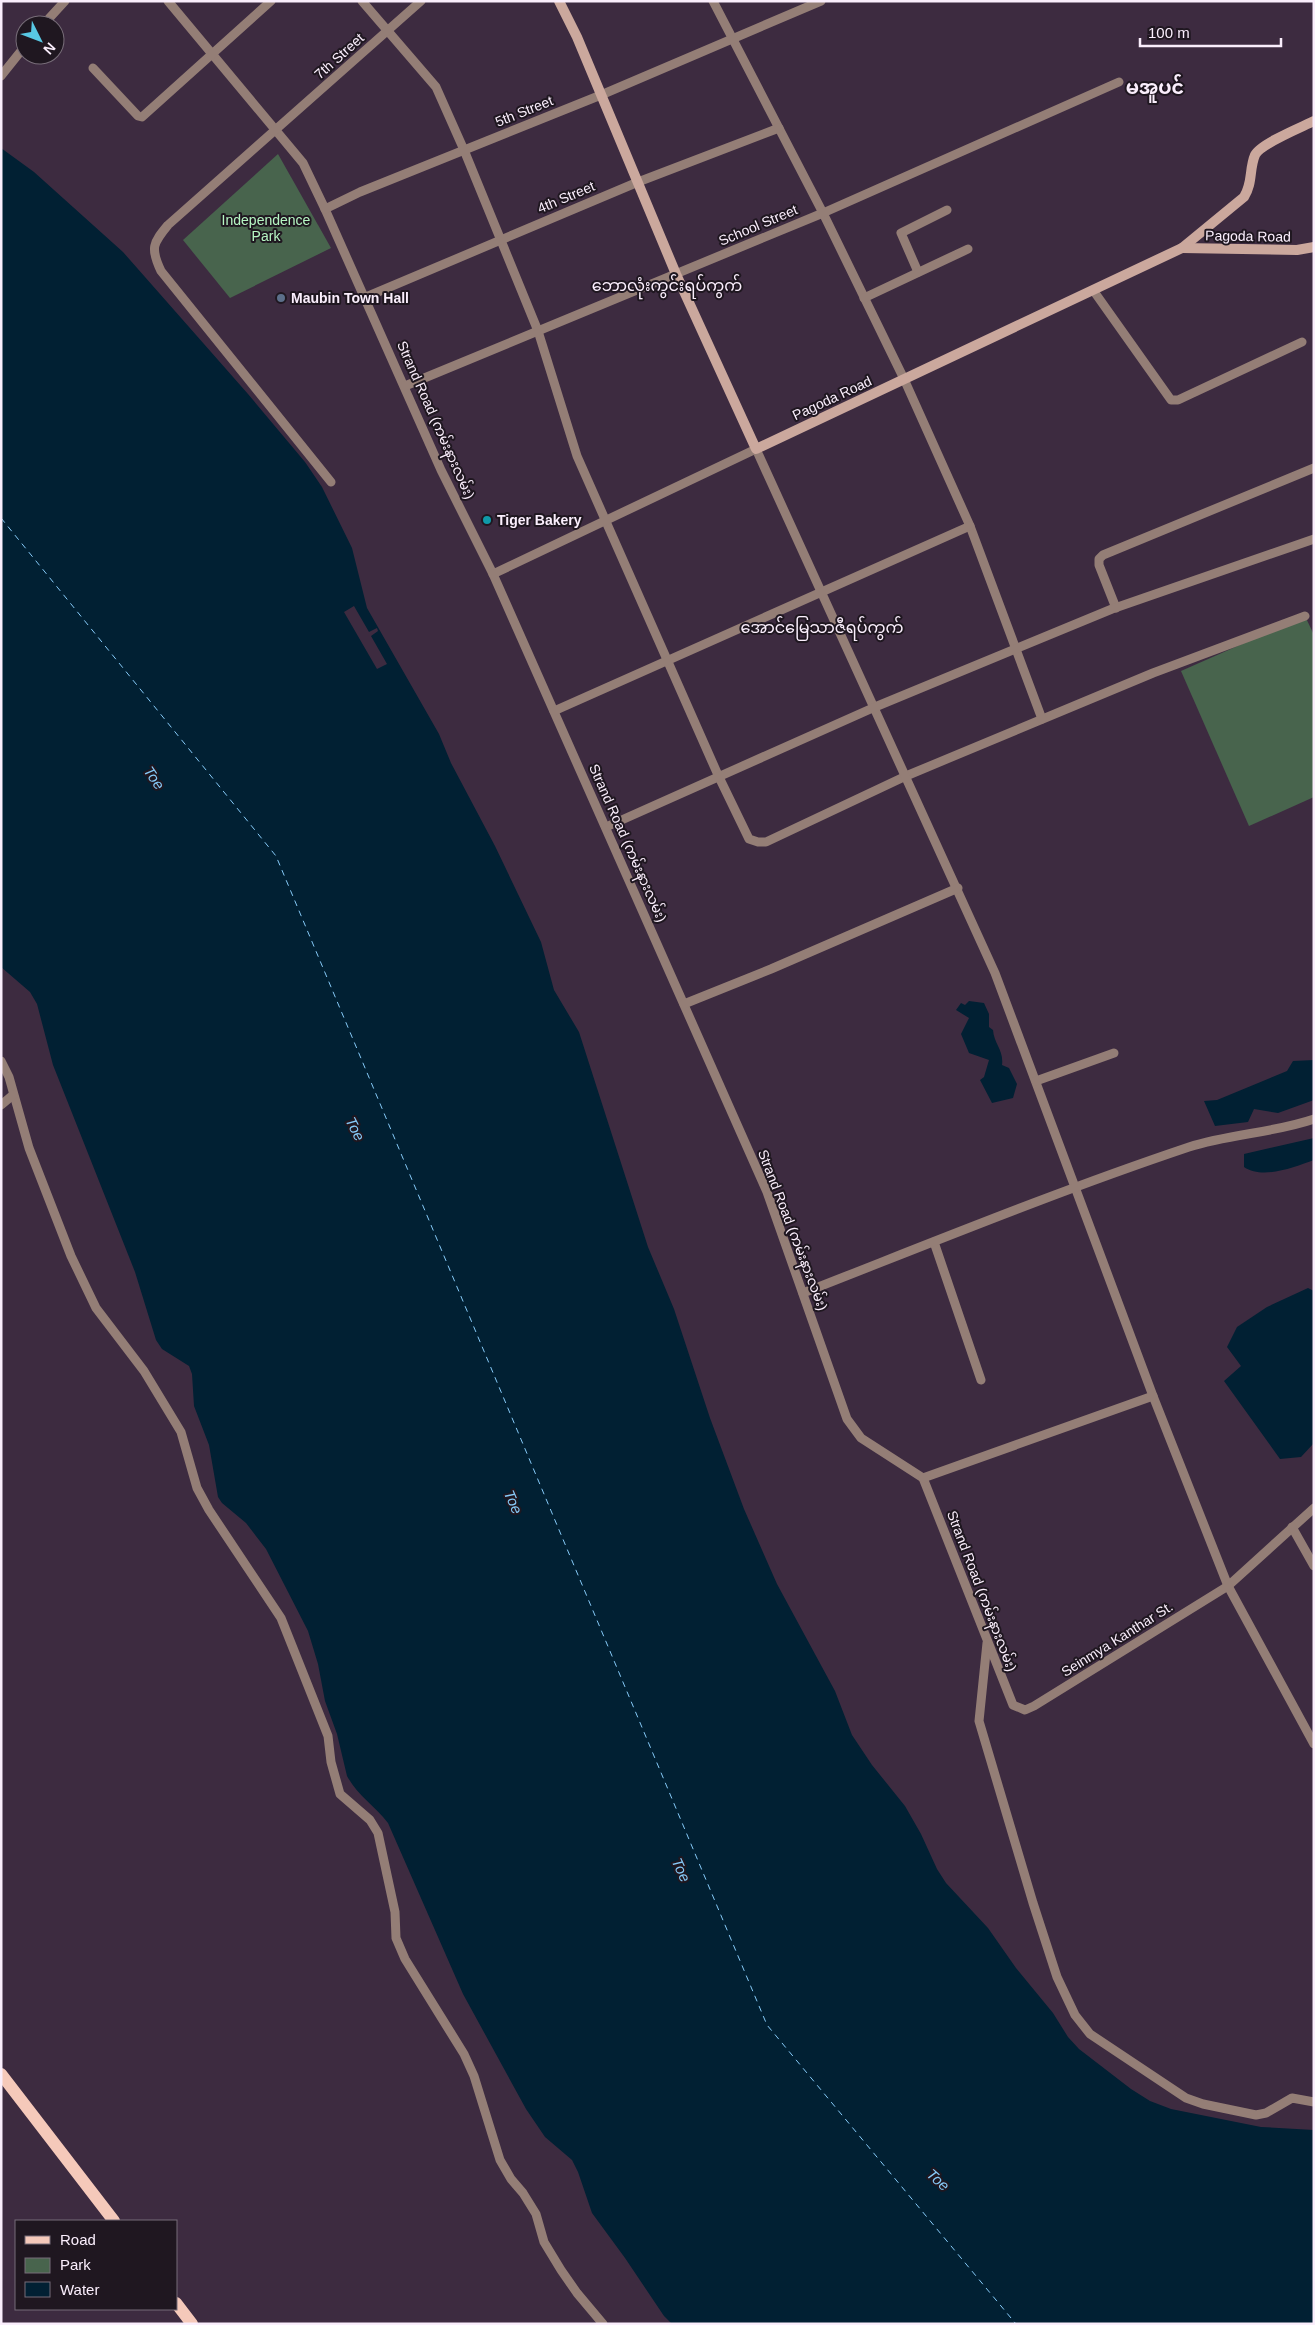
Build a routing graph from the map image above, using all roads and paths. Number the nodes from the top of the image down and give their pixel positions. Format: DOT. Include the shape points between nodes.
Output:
graph roads {
  1 [pos="65,1"];
  2 [pos="168,1"];
  3 [pos="271,1"];
  4 [pos="362,1"];
  5 [pos="421,1"];
  6 [pos="713,1"];
  7 [pos="821,1"];
  8 [pos="560,2"];
  9 [pos="52,15"];
  10 [pos="388,31"];
  11 [pos="733,38"];
  12 [pos="214,54"];
  13 [pos="15,58"];
  14 [pos="93,68"];
  15 [pos="1,76"];
  16 [pos="1119,82"];
  17 [pos="601,95"];
  18 [pos="1314,122"];
  19 [pos="779,128"];
  20 [pos="276,131"];
  21 [pos="464,150"];
  22 [pos="638,182"];
  23 [pos="326,209"];
  24 [pos="947,210"];
  25 [pos="823,213"];
  26 [pos="501,240"];
  27 [pos="1314,247"];
  28 [pos="1182,248"];
  29 [pos="968,249"];
  30 [pos="918,272"];
  31 [pos="676,274"];
  32 [pos="1093,290"];
  33 [pos="366,297"];
  34 [pos="864,298"];
  35 [pos="538,331"];
  36 [pos="1302,342"];
  37 [pos="904,380"];
  38 [pos="405,386"];
  39 [pos="756,449"];
  40 [pos="1314,468"];
  41 [pos="331,482"];
  42 [pos="605,520"];
  43 [pos="970,526"];
  44 [pos="1314,539"];
  45 [pos="493,574"];
  46 [pos="822,592"];
  47 [pos="1116,608"];
  48 [pos="1306,616"];
  49 [pos="1016,649"];
  50 [pos="667,660"];
  51 [pos="875,707"];
  52 [pos="554,711"];
  53 [pos="1042,719"];
  54 [pos="718,776"];
  55 [pos="906,776"];
  56 [pos="606,827"];
  57 [pos="958,888"];
  58 [pos="684,1004"];
  59 [pos="1114,1053"];
  60 [pos="1,1061"];
  61 [pos="1036,1081"];
  62 [pos="13,1095"];
  63 [pos="1,1105"];
  64 [pos="1314,1119"];
  65 [pos="1076,1186"];
  66 [pos="934,1242"];
  67 [pos="803,1293"];
  68 [pos="981,1380"];
  69 [pos="1153,1396"];
  70 [pos="923,1478"];
  71 [pos="1314,1508"];
  72 [pos="1292,1527"];
  73 [pos="1314,1566"];
  74 [pos="1228,1586"];
  75 [pos="987,1640"];
  76 [pos="1018,1709"];
  77 [pos="1314,1744"];
  78 [pos="1,2074"];
  79 [pos="1314,2102"];
  80 [pos="113,2220"];
  81 [pos="178,2306"];
  82 [pos="192,2324"];
  83 [pos="604,2324"];
  1 -- 9 [label="street"];
  2 -- 12 [label="street, Strand Road (ကမ်းနားလမ်း)"];
  3 -- 12 [label="street"];
  4 -- 10 [label="street"];
  5 -- 10 [label="street, 7th Street"];
  6 -- 11 [label="street"];
  7 -- 11 [label="street, 5th Street"];
  8 -- 17 [label="main road"];
  10 -- 20 [label="street, 7th Street"];
  10 -- 21 [label="street" via="436,87"];
  11 -- 17 [label="street, 5th Street"];
  11 -- 19 [label="street"];
  12 -- 14 [label="street" via="142,117"];
  12 -- 20 [label="street, Strand Road (ကမ်းနားလမ်း)"];
  13 -- 15 [label="street"];
  16 -- 25 [label="street, School Street"];
  17 -- 21 [label="street, 5th Street"];
  17 -- 22 [label="main road"];
  18 -- 28 [label="main road, Pagoda Road" via="1257,151 1251,185 1244,197"];
  19 -- 22 [label="street, 4th Street"];
  19 -- 25 [label="street"];
  20 -- 23 [label="street, Strand Road (ကမ်းနားလမ်း)" via="303,163"];
  20 -- 41 [label="street, 7th Street" via="168,225 156,241 154,255 161,271"];
  21 -- 23 [label="street, 5th Street"];
  21 -- 26 [label="street"];
  22 -- 26 [label="street, 4th Street"];
  22 -- 31 [label="main road"];
  23 -- 33 [label="street, Strand Road (ကမ်းနားလမ်း)"];
  24 -- 30 [label="street" via="901,233"];
  25 -- 31 [label="street, School Street"];
  25 -- 34 [label="street"];
  26 -- 33 [label="street, 4th Street"];
  26 -- 35 [label="street"];
  27 -- 28 [label="main road, Pagoda Road" via="1297,250"];
  28 -- 32 [label="main road, Pagoda Road"];
  29 -- 30 [label="street"];
  30 -- 34 [label="street"];
  31 -- 35 [label="street, School Street"];
  31 -- 39 [label="main road"];
  32 -- 36 [label="street" via="1171,400 1178,400"];
  32 -- 37 [label="main road, Pagoda Road"];
  33 -- 38 [label="street, Strand Road (ကမ်းနားလမ်း)"];
  34 -- 37 [label="street"];
  35 -- 38 [label="street, School Street"];
  35 -- 42 [label="street" via="577,456"];
  37 -- 39 [label="main road, Pagoda Road"];
  37 -- 43 [label="street"];
  38 -- 45 [label="street, Strand Road (ကမ်းနားလမ်း)" via="441,470"];
  39 -- 42 [label="street, Pagoda Road"];
  39 -- 46 [label="street"];
  40 -- 47 [label="street" via="1103,555 1098,562"];
  42 -- 45 [label="street, Pagoda Road"];
  42 -- 50 [label="street"];
  43 -- 46 [label="street"];
  43 -- 49 [label="street"];
  44 -- 47 [label="street"];
  45 -- 52 [label="street, Strand Road (ကမ်းနားလမ်း)"];
  46 -- 50 [label="street"];
  46 -- 51 [label="street"];
  47 -- 49 [label="street"];
  48 -- 53 [label="street" via="1153,673"];
  49 -- 51 [label="street"];
  49 -- 53 [label="street"];
  50 -- 52 [label="street"];
  50 -- 54 [label="street"];
  51 -- 54 [label="street"];
  51 -- 55 [label="street"];
  52 -- 56 [label="street, Strand Road (ကမ်းနားလမ်း)"];
  53 -- 55 [label="street"];
  54 -- 55 [label="street" via="749,839 758,842 766,842"];
  54 -- 56 [label="street"];
  55 -- 57 [label="street"];
  56 -- 58 [label="street, Strand Road (ကမ်းနားလမ်း)"];
  57 -- 58 [label="street"];
  57 -- 61 [label="street"];
  58 -- 67 [label="street, Strand Road (ကမ်းနားလမ်း)" via="767,1192"];
  59 -- 61 [label="street"];
  60 -- 62 [label="street"];
  61 -- 65 [label="street"];
  62 -- 63 [label="street"];
  62 -- 83 [label="street" via="29,1148 71,1256 96,1308 144,1370 181,1432 189,1467 209,1510 281,1618 328,1736 340,1794 370,1820 378,1832 395,1912 396,1938 464,2054 500,2160 533,2208 544,2242 561,2270"];
  64 -- 65 [label="street" via="1276,1130 1191,1146"];
  65 -- 66 [label="street"];
  65 -- 69 [label="street"];
  66 -- 67 [label="street"];
  66 -- 68 [label="street"];
  67 -- 70 [label="street, Strand Road (ကမ်းနားလမ်း)" via="847,1419 862,1438"];
  69 -- 70 [label="street"];
  69 -- 74 [label="street"];
  70 -- 75 [label="street, Strand Road (ကမ်းနားလမ်း)"];
  71 -- 72 [label="street, Seinmya Kanthar St."];
  72 -- 73 [label="street"];
  72 -- 74 [label="street, Seinmya Kanthar St."];
  74 -- 76 [label="street, Seinmya Kanthar St." via="1034,1706"];
  74 -- 77 [label="street"];
  75 -- 76 [label="street, Strand Road (ကမ်းနားလမ်း)" via="1008,1696"];
  75 -- 79 [label="street" via="979,1721 1057,1977 1075,2015 1090,2034 1186,2098 1256,2115 1292,2098"];
  78 -- 80 [label="main road"];
  81 -- 82 [label="main road"];
}
